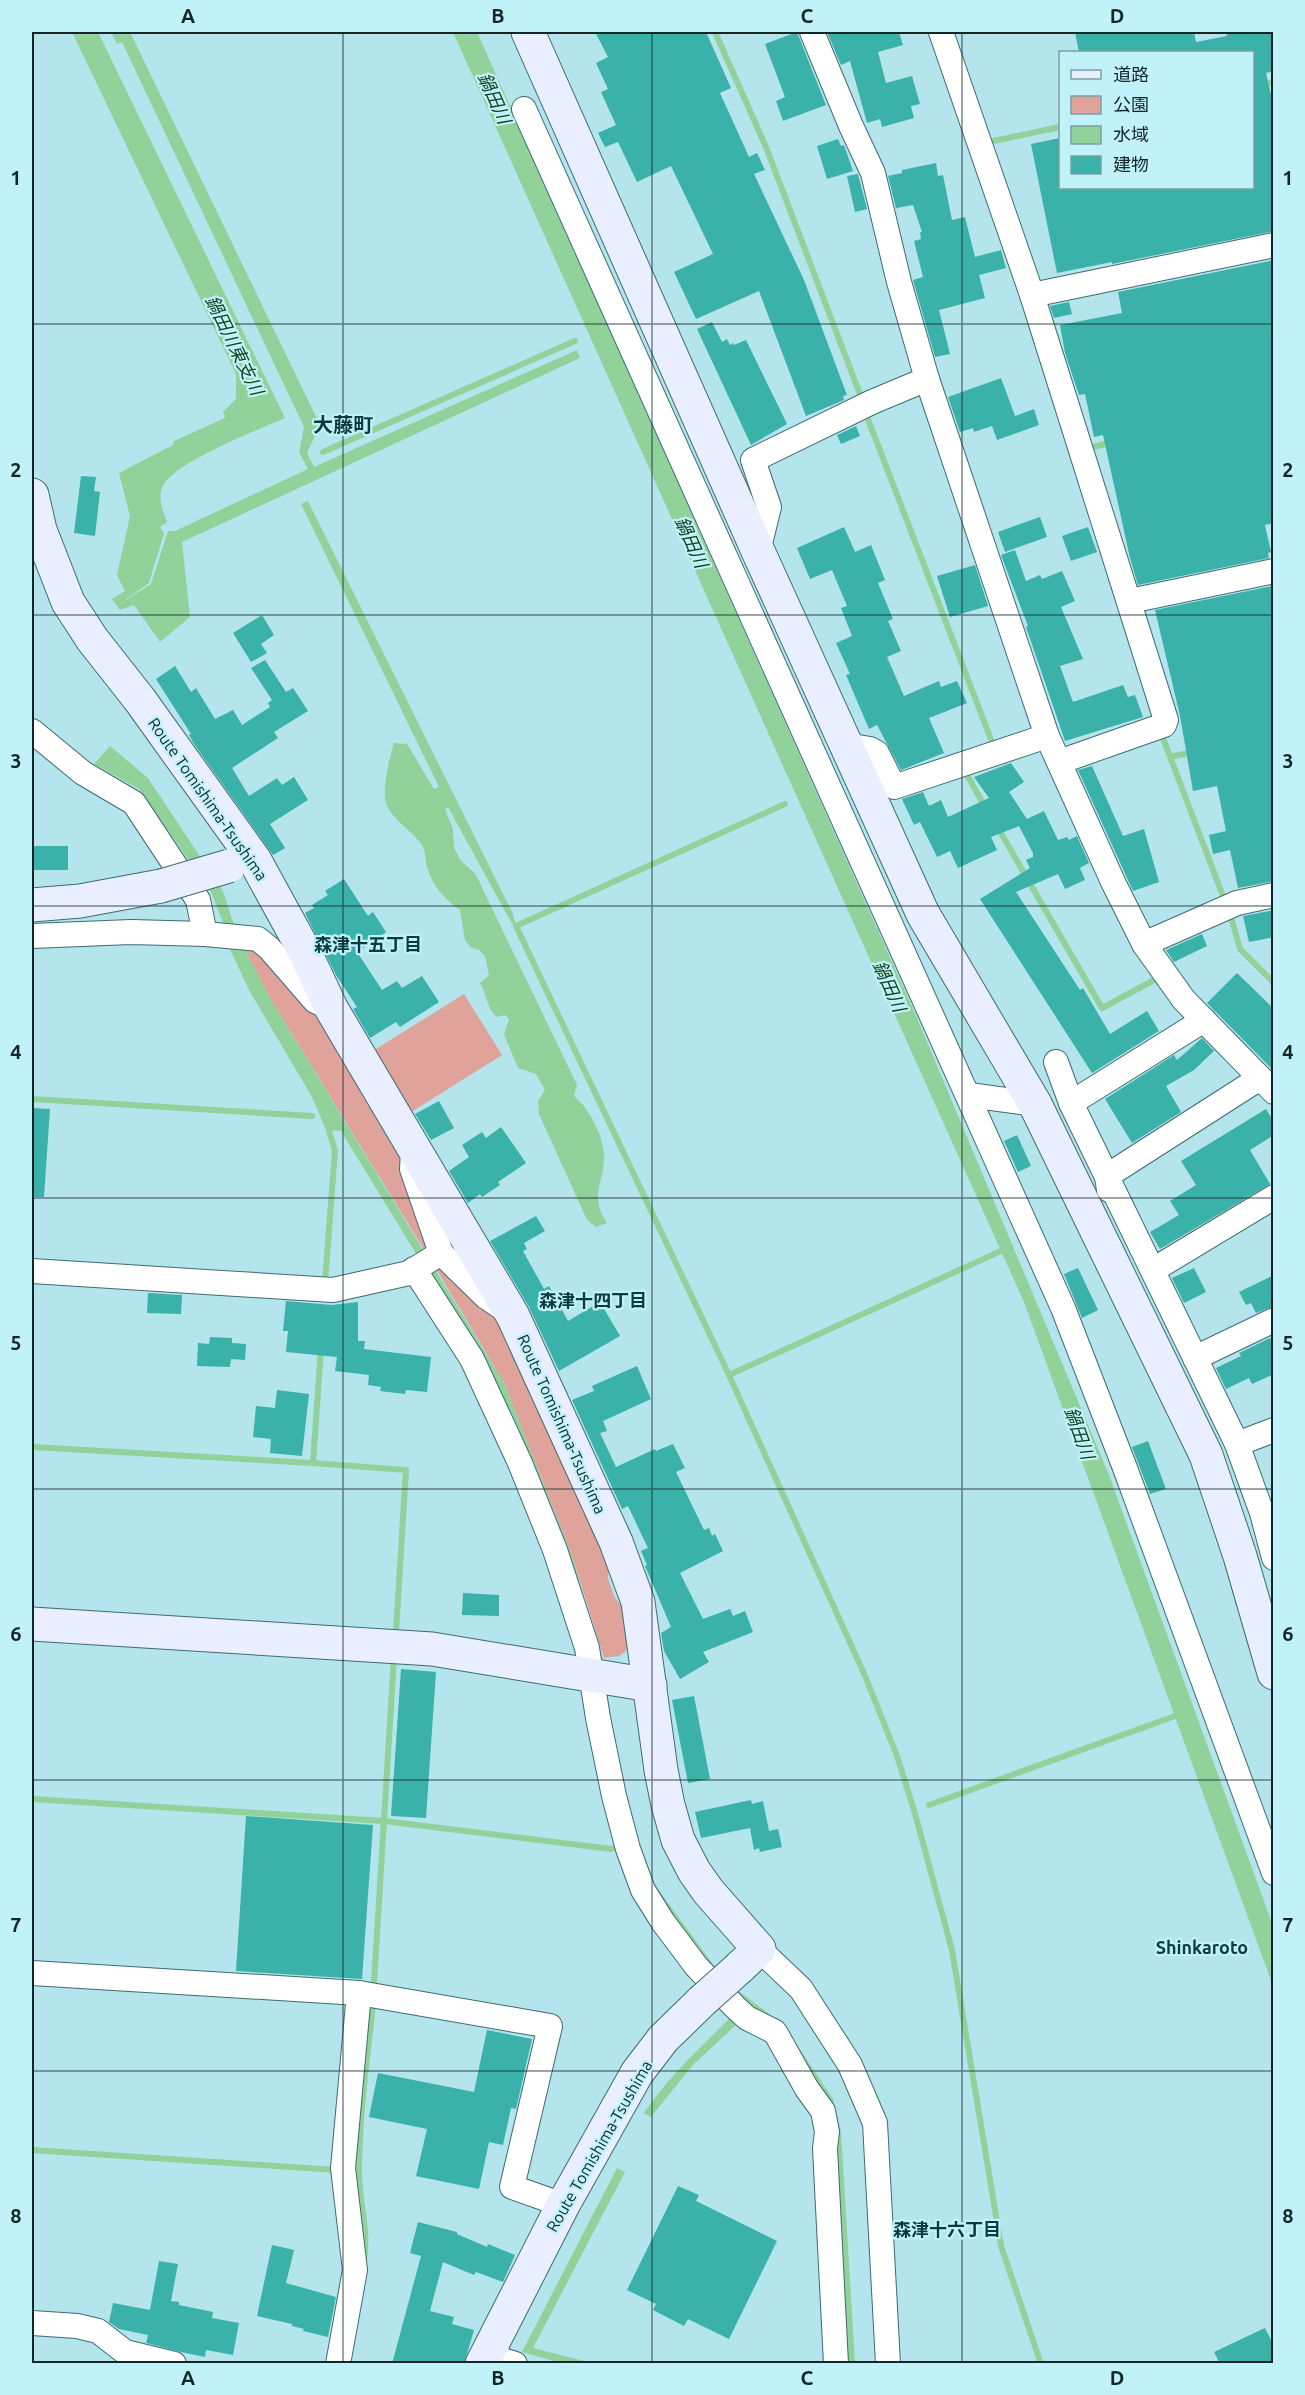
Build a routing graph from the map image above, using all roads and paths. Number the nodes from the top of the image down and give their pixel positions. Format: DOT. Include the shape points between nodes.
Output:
graph roads {
  1 [pos="528,32"];
  2 [pos="812,32"];
  3 [pos="941,32"];
  4 [pos="524,109"];
  5 [pos="1274,244"];
  6 [pos="1032,295"];
  7 [pos="927,379"];
  8 [pos="32,495"];
  9 [pos="758,551"];
  10 [pos="1274,571"];
  11 [pos="1130,601"];
  12 [pos="32,731"];
  13 [pos="1047,736"];
  14 [pos="846,745"];
  15 [pos="1059,762"];
  16 [pos="242,862"];
  17 [pos="1274,895"];
  18 [pos="32,905"];
  19 [pos="32,936"];
  20 [pos="226,936"];
  21 [pos="1144,944"];
  22 [pos="331,1008"];
  23 [pos="1204,1020"];
  24 [pos="1056,1062"];
  25 [pos="1267,1085"];
  26 [pos="969,1095"];
  27 [pos="1071,1103"];
  28 [pos="1035,1104"];
  29 [pos="414,1148"];
  30 [pos="1107,1176"];
  31 [pos="1274,1197"];
  32 [pos="427,1262"];
  33 [pos="1153,1270"];
  34 [pos="32,1271"];
  35 [pos="1124,1286"];
  36 [pos="513,1316"];
  37 [pos="1274,1320"];
  38 [pos="1195,1358"];
  39 [pos="1274,1430"];
  40 [pos="1237,1444"];
  41 [pos="1206,1455"];
  42 [pos="1272,1547"];
  43 [pos="32,1624"];
  44 [pos="1274,1673"];
  45 [pos="600,1677"];
  46 [pos="650,1685"];
  47 [pos="1274,1874"];
  48 [pos="749,1958"];
  49 [pos="32,1973"];
  50 [pos="359,1993"];
  51 [pos="564,2205"];
  52 [pos="32,2323"];
  53 [pos="495,2361"];
  54 [pos="174,2364"];
  55 [pos="338,2364"];
  56 [pos="836,2364"];
  57 [pos="888,2364"];
  1 -- 9 [label="street"];
  2 -- 7 [label="street" via="873,173 898,282"];
  3 -- 6 [label="street"];
  4 -- 26 [label="street"];
  5 -- 6 [label="street"];
  6 -- 11 [label="street"];
  7 -- 9 [label="street" via="753,460 769,507"];
  7 -- 13 [label="street"];
  8 -- 16 [label="street, Route Tomishima-Tsushima" via="40,530 68,602 140,700"];
  9 -- 14 [label="street"];
  10 -- 11 [label="street"];
  11 -- 15 [label="street" via="1167,720 1164,725"];
  12 -- 20 [label="street" via="83,773 134,803"];
  13 -- 14 [label="street" via="894,787 877,753"];
  13 -- 15 [label="street"];
  14 -- 28 [label="street" via="922,914"];
  15 -- 21 [label="street"];
  16 -- 18 [label="street, bridge" via="161,886 80,901"];
  16 -- 22 [label="street, Route Tomishima-Tsushima" via="305,952"];
  17 -- 21 [label="street" via="1237,903"];
  19 -- 20 [label="street" via="131,932"];
  20 -- 22 [label="street" via="258,939 315,1001"];
  21 -- 23 [label="street" via="1184,1000"];
  22 -- 29 [label="street, Route Tomishima-Tsushima"];
  23 -- 25 [label="street"];
  23 -- 27 [label="street"];
  24 -- 27 [label="street"];
  25 -- 30 [label="street"];
  26 -- 28 [label="street"];
  26 -- 47 [label="street" via="1067,1318"];
  27 -- 30 [label="street"];
  28 -- 35 [label="street"];
  29 -- 32 [label="street" via="412,1169"];
  29 -- 36 [label="street, Route Tomishima-Tsushima"];
  30 -- 33 [label="street"];
  30 -- 35 [label="street" via="1110,1203 1131,1257"];
  31 -- 33 [label="street"];
  32 -- 34 [label="street" via="408,1273 333,1290"];
  32 -- 36 [label="street"];
  32 -- 45 [label="street" via="520,1463"];
  33 -- 38 [label="street"];
  35 -- 41 [label="street"];
  36 -- 46 [label="street, Route Tomishima-Tsushima" via="616,1542 638,1602"];
  37 -- 38 [label="street"];
  38 -- 40 [label="street"];
  39 -- 40 [label="street"];
  40 -- 42 [label="street"];
  41 -- 42 [label="street" via="1229,1469 1255,1523"];
  41 -- 44 [label="street"];
  43 -- 45 [label="street" via="432,1649"];
  45 -- 46 [label="street"];
  45 -- 56 [label="street" via="614,1796 643,1890 696,1966 747,2018 775,2032 823,2111"];
  46 -- 48 [label="street, Route Tomishima-Tsushima" via="661,1770 678,1840"];
  48 -- 51 [label="street, Route Tomishima-Tsushima, bridge" via="663,2039 637,2073"];
  48 -- 57 [label="street" via="801,1989 850,2065 875,2123"];
  49 -- 50 [label="street"];
  50 -- 51 [label="street" via="550,2026 512,2187"];
  50 -- 55 [label="street" via="343,2168 355,2270"];
  51 -- 53 [label="street, Route Tomishima-Tsushima"];
  52 -- 54 [label="street" via="98,2331 125,2352"];
}
